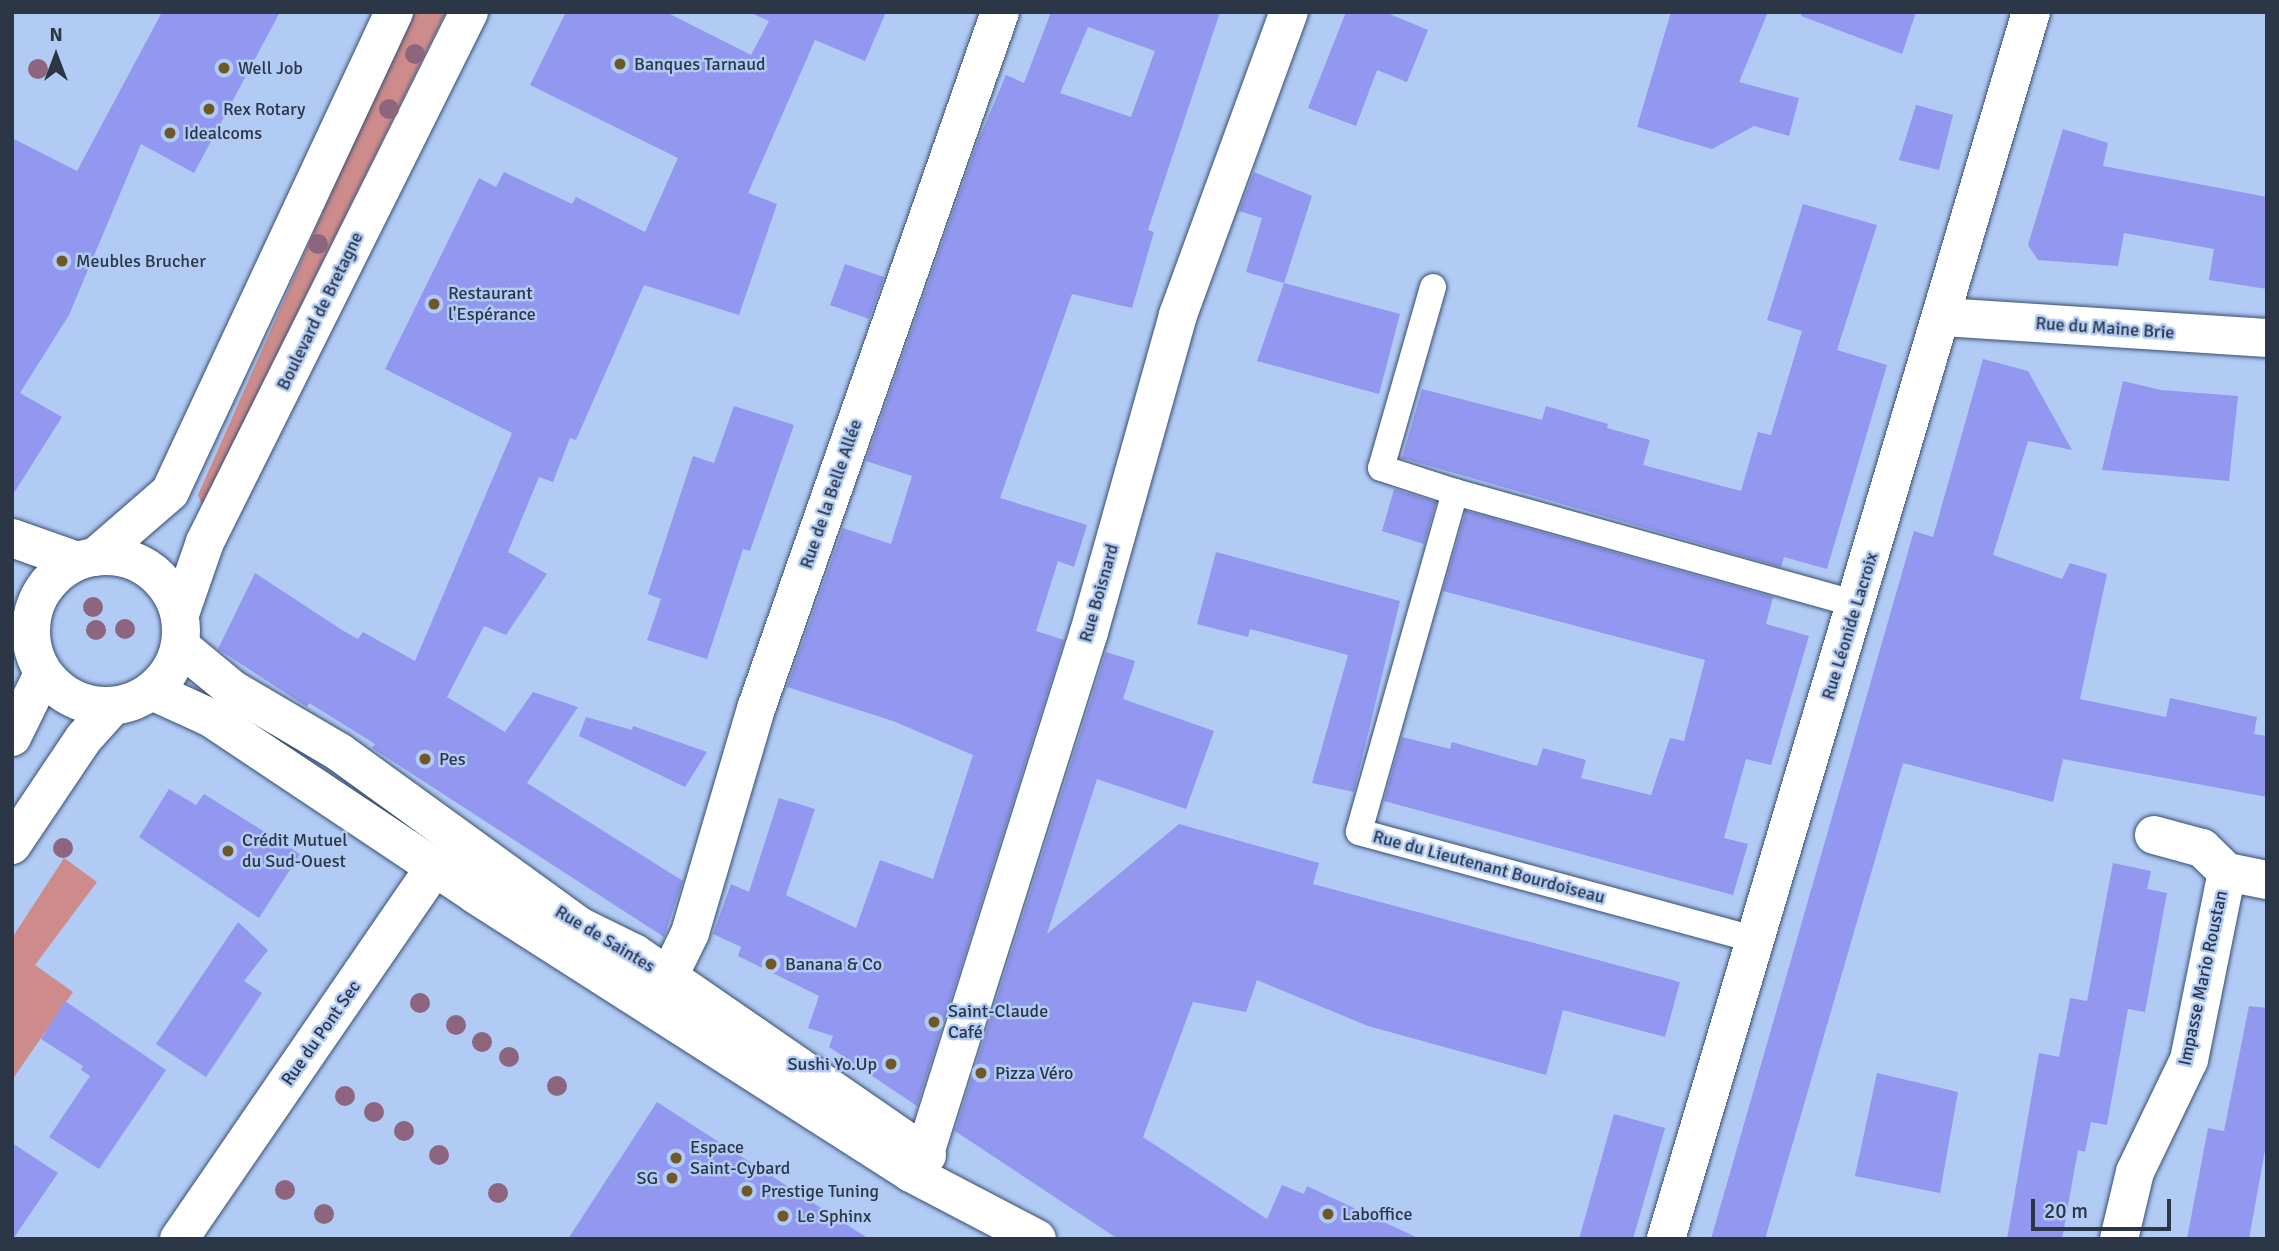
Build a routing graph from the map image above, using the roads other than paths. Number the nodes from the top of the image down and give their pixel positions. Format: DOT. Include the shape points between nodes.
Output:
graph roads {
  1 [pos="394,12"];
  2 [pos="468,12"];
  3 [pos="1000,12"];
  4 [pos="1289,12"];
  5 [pos="2031,12"];
  6 [pos="1433,286"];
  7 [pos="1943,317"];
  8 [pos="2267,338"];
  9 [pos="1455,492"];
  10 [pos="12,538"];
  11 [pos="86,559"];
  12 [pos="1857,604"];
  13 [pos="21,610"];
  14 [pos="180,630"];
  15 [pos="43,674"];
  16 [pos="152,691"];
  17 [pos="112,707"];
  18 [pos="12,737"];
  19 [pos="2154,835"];
  20 [pos="12,845"];
  21 [pos="485,858"];
  22 [pos="438,870"];
  23 [pos="2227,872"];
  24 [pos="2267,880"];
  25 [pos="1756,940"];
  26 [pos="668,978"];
  27 [pos="918,1163"];
  28 [pos="1033,1236"];
  29 [pos="179,1239"];
  30 [pos="1666,1239"];
  31 [pos="2119,1239"];
  1 -- 11 [label="street" via="170,492"];
  2 -- 14 [label="street, Boulevard de Bretagne" via="205,542"];
  3 -- 26 [label="street, Rue de la Belle Allée" via="757,706 690,933"];
  4 -- 27 [label="street, Rue Boisnard" via="1178,315 1089,632"];
  5 -- 7 [label="street, Rue Léonide Lacroix"];
  6 -- 9 [label="lane" via="1381,468"];
  7 -- 8 [label="street, Rue du Maine Brie"];
  7 -- 12 [label="street, Rue Léonide Lacroix"];
  9 -- 12 [label="lane"];
  9 -- 25 [label="lane, Rue du Lieutenant Bourdoiseau" via="1359,832"];
  10 -- 11 [label="street"];
  11 -- 13 [label="street" via="55,575"];
  11 -- 14 [label="street" via="118,556 158,576"];
  12 -- 25 [label="street, Rue Léonide Lacroix"];
  13 -- 15 [label="street"];
  14 -- 16 [label="street" via="175,663"];
  14 -- 21 [label="street, Rue de Saintes" via="232,689 339,752"];
  15 -- 17 [label="street" via="74,700"];
  15 -- 18 [label="street"];
  16 -- 17 [label="street"];
  16 -- 22 [label="street, Rue de Saintes" via="211,718"];
  17 -- 20 [label="street" via="84,738"];
  19 -- 23 [label="street, Impasse Mario Roustan" via="2202,848"];
  21 -- 22 [label="street"];
  21 -- 26 [label="street, Rue de Saintes" via="579,926 634,953"];
  22 -- 27 [label="street, Rue de Saintes"];
  22 -- 29 [label="street, Rue du Pont Sec" via="430,874"];
  23 -- 24 [label="street, Impasse Mario Roustan"];
  23 -- 31 [label="street, Impasse Mario Roustan" via="2189,1059 2135,1172"];
  25 -- 30 [label="street, Rue Léonide Lacroix"];
  26 -- 27 [label="street, Rue de Saintes"];
  27 -- 28 [label="street, Rue de Saintes"];
}
